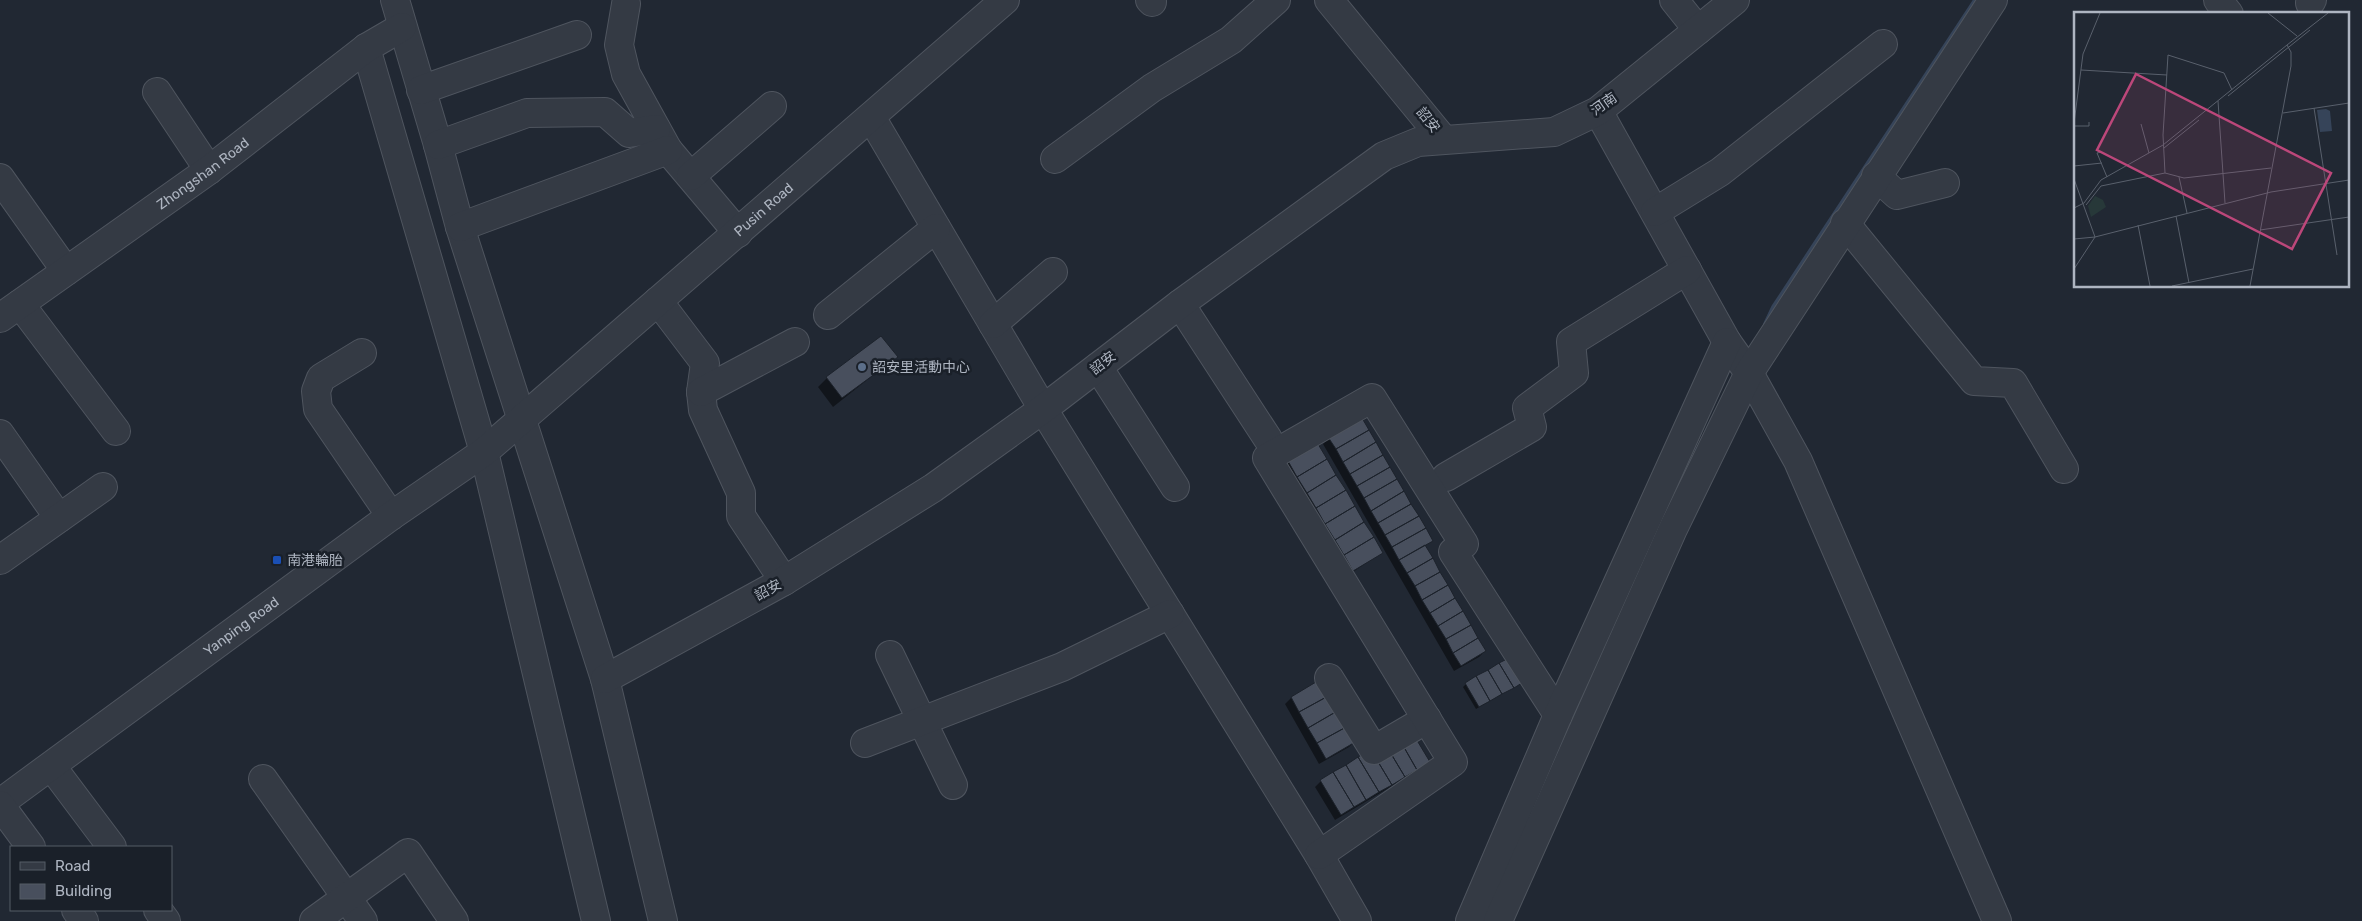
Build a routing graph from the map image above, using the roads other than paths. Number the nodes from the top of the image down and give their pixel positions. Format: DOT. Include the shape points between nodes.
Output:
graph roads {
  1 [pos="395,0"];
  2 [pos="1006,0"];
  3 [pos="1276,0"];
  4 [pos="1329,0"];
  5 [pos="1674,0"];
  6 [pos="1735,0"];
  7 [pos="1993,0"];
  8 [pos="2218,0"];
  9 [pos="626,4"];
  10 [pos="2227,12"];
  11 [pos="402,27"];
  12 [pos="1698,30"];
  13 [pos="577,35"];
  14 [pos="1883,44"];
  15 [pos="366,48"];
  16 [pos="421,90"];
  17 [pos="157,92"];
  18 [pos="772,106"];
  19 [pos="1598,110"];
  20 [pos="871,117"];
  21 [pos="1443,139"];
  22 [pos="662,140"];
  23 [pos="438,145"];
  24 [pos="1055,159"];
  25 [pos="209,170"];
  26 [pos="691,176"];
  27 [pos="1876,176"];
  28 [pos="0,178"];
  29 [pos="1945,183"];
  30 [pos="1655,212"];
  31 [pos="1845,223"];
  32 [pos="460,227"];
  33 [pos="936,228"];
  34 [pos="738,233"];
  35 [pos="1687,270"];
  36 [pos="66,271"];
  37 [pos="1054,272"];
  38 [pos="658,301"];
  39 [pos="1180,304"];
  40 [pos="10,311"];
  41 [pos="828,315"];
  42 [pos="993,324"];
  43 [pos="795,342"];
  44 [pos="1727,342"];
  45 [pos="362,353"];
  46 [pos="1098,367"];
  47 [pos="1749,373"];
  48 [pos="701,392"];
  49 [pos="1043,409"];
  50 [pos="520,419"];
  51 [pos="116,431"];
  52 [pos="0,434"];
  53 [pos="1268,439"];
  54 [pos="484,452"];
  55 [pos="2064,469"];
  56 [pos="1446,477"];
  57 [pos="1175,486"];
  58 [pos="103,487"];
  59 [pos="391,516"];
  60 [pos="59,518"];
  61 [pos="0,560"];
  62 [pos="784,582"];
  63 [pos="1170,614"];
  64 [pos="890,656"];
  65 [pos="1329,678"];
  66 [pos="604,679"];
  67 [pos="1558,715"];
  68 [pos="1427,719"];
  69 [pos="922,721"];
  70 [pos="865,743"];
  71 [pos="52,767"];
  72 [pos="263,779"];
  73 [pos="953,785"];
  74 [pos="0,804"];
  75 [pos="29,846"];
  76 [pos="111,846"];
  77 [pos="1319,855"];
  78 [pos="346,897"];
  79 [pos="314,921"];
  80 [pos="363,921"];
  81 [pos="454,921"];
  82 [pos="596,921"];
  83 [pos="663,921"];
  84 [pos="1357,921"];
  85 [pos="1470,921"];
  86 [pos="1498,921"];
  87 [pos="1997,921"];
  1 -- 11 [label="street"];
  2 -- 20 [label="street, Pusin Road"];
  3 -- 24 [label="street" via="1231,40 1152,88"];
  4 -- 21 [label="street, 詔安"];
  5 -- 12 [label="street"];
  6 -- 12 [label="street, 河南"];
  7 -- 27 [label="street"];
  8 -- 10 [label="street"];
  9 -- 22 [label="street" via="619,45 626,74"];
  11 -- 15 [label="street, Zhongshan Road"];
  11 -- 16 [label="street"];
  12 -- 19 [label="street, 河南"];
  13 -- 16 [label="street"];
  14 -- 30 [label="street" via="1720,172"];
  15 -- 25 [label="street, Zhongshan Road"];
  15 -- 54 [label="street"];
  16 -- 23 [label="street"];
  17 -- 25 [label="street"];
  18 -- 26 [label="street"];
  19 -- 21 [label="street, 河南" via="1554,132"];
  19 -- 30 [label="street"];
  20 -- 33 [label="street"];
  20 -- 34 [label="street, Pusin Road"];
  21 -- 39 [label="street, 詔安" via="1418,142 1384,156"];
  22 -- 23 [label="street" via="630,133 605,112 527,113"];
  22 -- 26 [label="street"];
  22 -- 32 [label="street"];
  23 -- 32 [label="street"];
  25 -- 36 [label="street, Zhongshan Road"];
  26 -- 34 [label="street"];
  27 -- 29 [label="street" via="1897,195"];
  27 -- 31 [label="street"];
  28 -- 36 [label="street"];
  30 -- 35 [label="street"];
  31 -- 47 [label="street"];
  31 -- 55 [label="street" via="1974,381 2014,383"];
  32 -- 50 [label="street"];
  33 -- 41 [label="street"];
  33 -- 42 [label="street"];
  34 -- 38 [label="street, Pusin Road"];
  35 -- 44 [label="street"];
  35 -- 56 [label="street" via="1571,342 1574,373 1527,408 1532,427"];
  36 -- 40 [label="street, Zhongshan Road"];
  37 -- 42 [label="street"];
  38 -- 48 [label="street" via="705,363"];
  38 -- 50 [label="street, Pusin Road"];
  39 -- 46 [label="street, 詔安"];
  39 -- 53 [label="street"];
  40 -- 51 [label="street"];
  42 -- 49 [label="street"];
  43 -- 48 [label="street"];
  44 -- 47 [label="street"];
  44 -- 67 [label="street"];
  45 -- 59 [label="street" via="321,378 316,391 318,409"];
  46 -- 49 [label="street, 詔安"];
  46 -- 57 [label="street"];
  47 -- 86 [label="street" via="1673,529"];
  47 -- 87 [label="street" via="1798,461"];
  48 -- 62 [label="street" via="703,410 741,494 741,516"];
  49 -- 62 [label="street, 詔安" via="933,488"];
  49 -- 63 [label="street"];
  50 -- 54 [label="street, Pusin Road"];
  50 -- 66 [label="street"];
  52 -- 60 [label="street"];
  54 -- 59 [label="street, Yanping Road"];
  54 -- 82 [label="street"];
  58 -- 60 [label="street"];
  59 -- 71 [label="street, Yanping Road"];
  60 -- 61 [label="street"];
  62 -- 66 [label="street, 詔安"];
  63 -- 69 [label="street" via="1062,667"];
  63 -- 77 [label="street"];
  64 -- 69 [label="street"];
  65 -- 68 [label="street" via="1374,750"];
  66 -- 83 [label="street"];
  67 -- 68 [label="street" via="1453,552 1464,544 1372,398 1267,458"];
  67 -- 85 [label="street"];
  68 -- 77 [label="street" via="1454,762"];
  69 -- 70 [label="street"];
  69 -- 73 [label="street"];
  71 -- 74 [label="street, Yanping Road"];
  71 -- 76 [label="street"];
  72 -- 78 [label="street"];
  74 -- 75 [label="street"];
  77 -- 84 [label="street"];
  78 -- 79 [label="street"];
  78 -- 80 [label="street"];
  78 -- 81 [label="street" via="408,852"];
}
